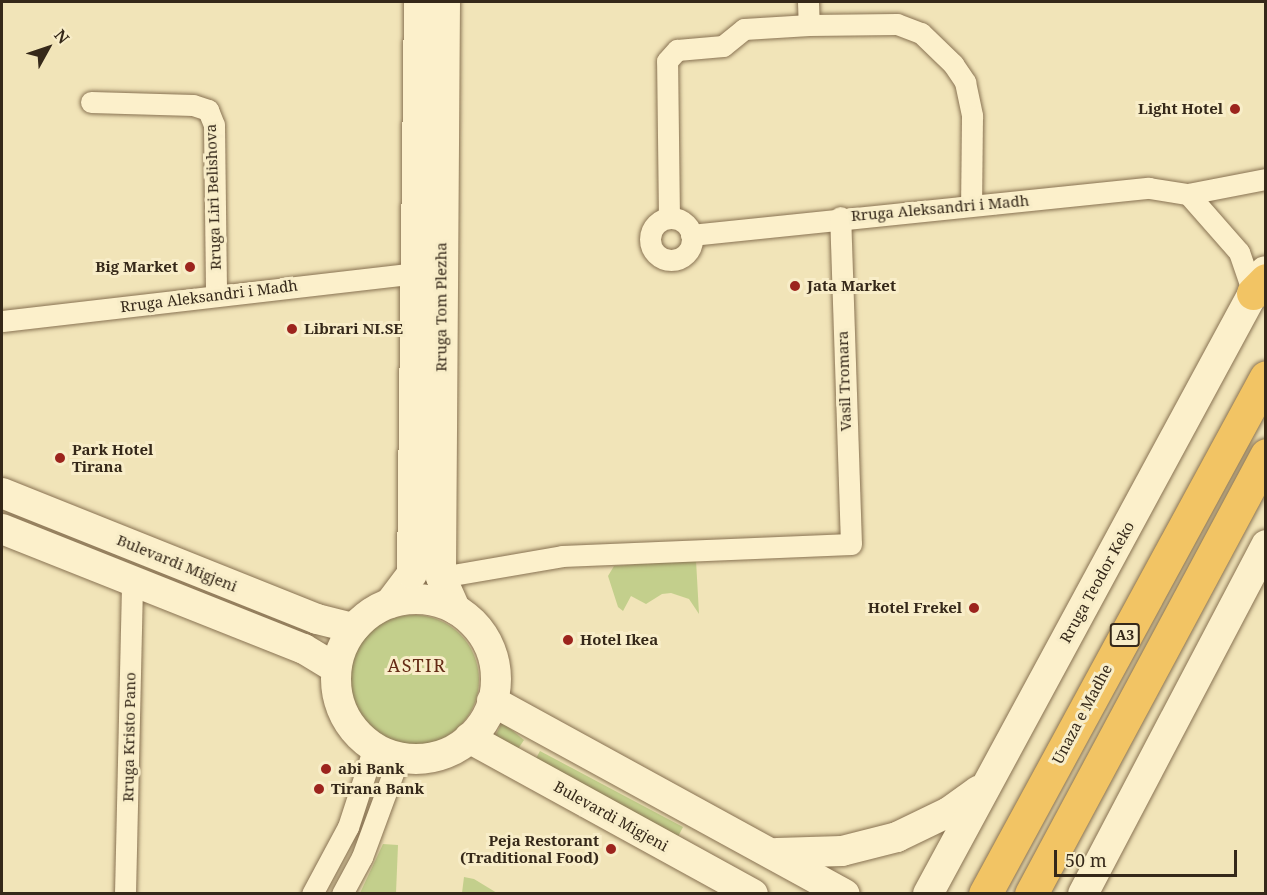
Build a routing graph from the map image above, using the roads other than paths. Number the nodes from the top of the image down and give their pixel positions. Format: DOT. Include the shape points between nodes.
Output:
graph roads {
  1 [pos="419,2"];
  2 [pos="445,2"];
  3 [pos="808,2"];
  4 [pos="809,25"];
  5 [pos="91,102"];
  6 [pos="1266,179"];
  7 [pos="1188,194"];
  8 [pos="971,205"];
  9 [pos="840,217"];
  10 [pos="669,218"];
  11 [pos="691,234"];
  12 [pos="429,273"];
  13 [pos="1262,281"];
  14 [pos="216,295"];
  15 [pos="2,321"];
  16 [pos="1266,377"];
  17 [pos="1266,455"];
  18 [pos="2,493"];
  19 [pos="2,529"];
  20 [pos="1266,545"];
  21 [pos="441,577"];
  22 [pos="132,580"];
  23 [pos="390,603"];
  24 [pos="455,609"];
  25 [pos="354,628"];
  26 [pos="336,668"];
  27 [pos="492,701"];
  28 [pos="469,738"];
  29 [pos="387,752"];
  30 [pos="982,788"];
  31 [pos="760,847"];
  32 [pos="1104,855"];
  33 [pos="125,894"];
  34 [pos="312,894"];
  35 [pos="342,894"];
  36 [pos="753,894"];
  37 [pos="845,894"];
  38 [pos="928,894"];
  39 [pos="985,894"];
  40 [pos="1031,894"];
  41 [pos="1083,894"];
  42 [pos="1103,894"];
  1 -- 12 [label="main road, Rruga Tom Plezha"];
  2 -- 12 [label="main road, Rruga Tom Plezha"];
  3 -- 4 [label="street"];
  4 -- 8 [label="street" via="897,24 921,33 946,56 965,82 972,116"];
  4 -- 10 [label="street" via="744,29 723,46 677,50 668,61"];
  5 -- 14 [label="street, Rruga Liri Belishova" via="193,105 208,110 214,125"];
  6 -- 7 [label="street, Rruga Aleksandri i Madh"];
  7 -- 8 [label="street, Rruga Aleksandri i Madh" via="1149,188"];
  7 -- 13 [label="street"];
  8 -- 9 [label="street, Rruga Aleksandri i Madh"];
  9 -- 11 [label="street, Rruga Aleksandri i Madh"];
  9 -- 21 [label="street, Vasil Tromara" via="851,544 562,555"];
  10 -- 11 [label="street" via="683,222"];
  10 -- 11 [label="street" via="657,223 650,234 651,247 660,257 674,260 686,254"];
  12 -- 14 [label="street, Rruga Aleksandri i Madh"];
  12 -- 21 [label="main road, Rruga Tom Plezha"];
  12 -- 23 [label="main road, Rruga Tom Plezha" via="412,574"];
  13 -- 30 [label="main road, Rruga Teodor Keko"];
  14 -- 15 [label="street, Rruga Aleksandri i Madh"];
  16 -- 39 [label="highway, Unaza e Madhe / A3"];
  17 -- 40 [label="highway, A3"];
  18 -- 25 [label="main road, Bulevardi Migjeni" via="317,619"];
  19 -- 22 [label="main road"];
  20 -- 32 [label="main road"];
  21 -- 24 [label="main road, Rruga Tom Plezha"];
  22 -- 26 [label="main road" via="304,649"];
  22 -- 33 [label="street, Rruga Kristo Pano"];
  23 -- 24 [label="main road" via="420,599"];
  23 -- 25 [label="main road"];
  24 -- 27 [label="main road" via="475,625 489,646 495,671"];
  25 -- 26 [label="main road"];
  26 -- 29 [label="main road" via="341,708 354,730"];
  27 -- 28 [label="main road" via="485,720"];
  27 -- 31 [label="main road"];
  28 -- 29 [label="main road" via="447,752 424,759"];
  28 -- 36 [label="main road, Bulevardi Migjeni"];
  29 -- 34 [label="street"];
  29 -- 35 [label="street" via="362,857"];
  30 -- 31 [label="main road" via="924,826 873,844 785,855"];
  30 -- 38 [label="main road, Rruga Teodor Keko"];
  31 -- 37 [label="main road"];
  32 -- 41 [label="main road"];
  32 -- 42 [label="main road"];
}
